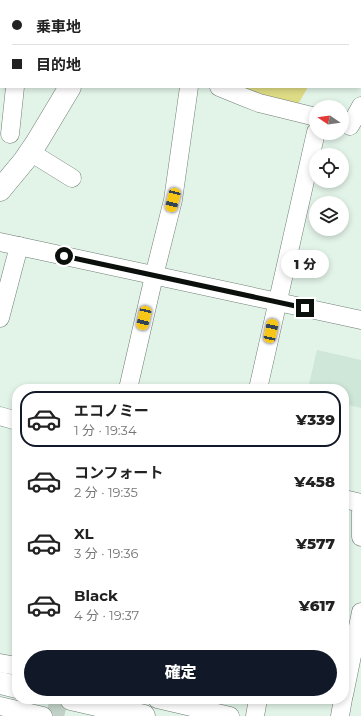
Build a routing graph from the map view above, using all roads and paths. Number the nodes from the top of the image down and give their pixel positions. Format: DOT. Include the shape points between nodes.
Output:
graph roads {
  1 [pos="15,88"];
  2 [pos="69,88"];
  3 [pos="189,88"];
  4 [pos="221,88"];
  5 [pos="361,106"];
  6 [pos="309,115"];
  7 [pos="351,126"];
  8 [pos="5,133"];
  9 [pos="314,140"];
  10 [pos="35,146"];
  11 [pos="72,178"];
  12 [pos="0,190"];
  13 [pos="0,242"];
  14 [pos="19,246"];
  15 [pos="154,276"];
  16 [pos="277,302"];
  17 [pos="0,318"];
  18 [pos="361,320"];
  19 [pos="129,384"];
  20 [pos="259,384"];
  21 [pos="0,416"];
  22 [pos="12,420"];
  23 [pos="349,500"];
  24 [pos="361,502"];
  25 [pos="361,512"];
  26 [pos="361,536"];
  27 [pos="361,612"];
  28 [pos="0,662"];
  29 [pos="12,665"];
  30 [pos="349,671"];
  31 [pos="0,683"];
  32 [pos="12,686"];
  33 [pos="92,704"];
  34 [pos="178,704"];
  35 [pos="257,704"];
  36 [pos="342,704"];
  37 [pos="0,706"];
  38 [pos="43,716"];
  39 [pos="144,716"];
  40 [pos="230,716"];
  41 [pos="255,716"];
  42 [pos="340,716"];
  1 -- 8 [label="street"];
  2 -- 10 [label="street"];
  3 -- 15 [label="street" via="173,200"];
  4 -- 6 [label="street" via="259,103"];
  5 -- 7 [label="street"];
  8 -- 10 [label="street"];
  9 -- 16 [label="street"];
  10 -- 11 [label="street"];
  10 -- 12 [label="street"];
  13 -- 14 [label="street"];
  14 -- 15 [label="street"];
  14 -- 17 [label="street"];
  15 -- 16 [label="street"];
  15 -- 19 [label="street"];
  16 -- 18 [label="street"];
  16 -- 20 [label="street"];
  21 -- 22 [label="street"];
  23 -- 24 [label="street"];
  25 -- 26 [label="street"];
  27 -- 30 [label="street"];
  28 -- 29 [label="street"];
  31 -- 32 [label="street"];
  33 -- 39 [label="street"];
  34 -- 40 [label="street"];
  35 -- 41 [label="street"];
  36 -- 42 [label="street"];
  37 -- 38 [label="street"];
}
